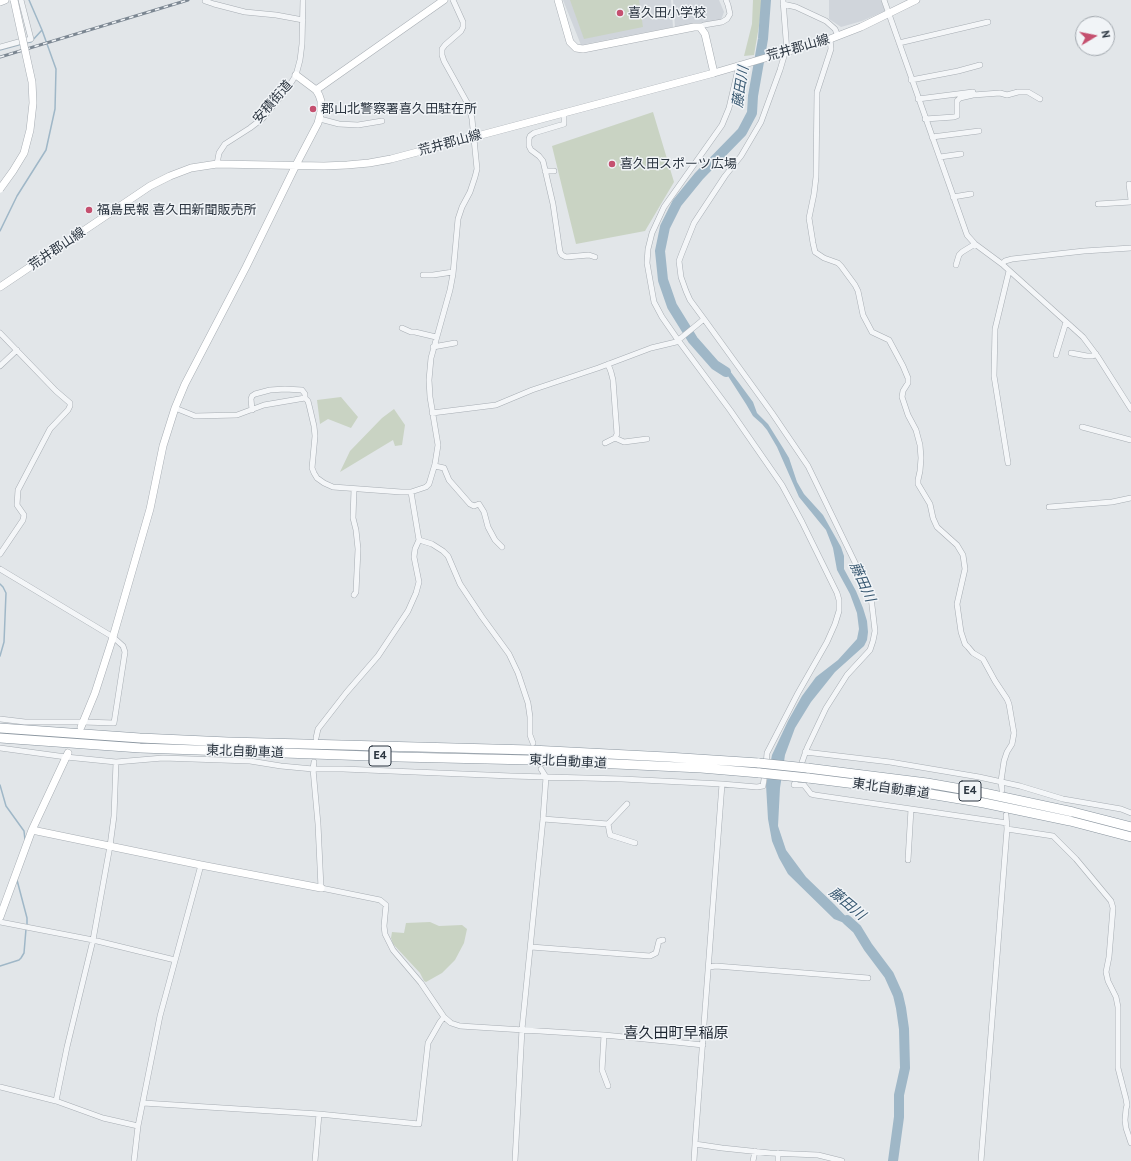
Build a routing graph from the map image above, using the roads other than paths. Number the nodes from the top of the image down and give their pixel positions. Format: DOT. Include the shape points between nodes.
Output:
graph roads {
  1 [pos="5,0"];
  2 [pos="12,0"];
  3 [pos="21,0"];
  4 [pos="303,0"];
  5 [pos="444,0"];
  6 [pos="453,0"];
  7 [pos="558,0"];
  8 [pos="726,0"];
  9 [pos="884,0"];
  10 [pos="916,0"];
  11 [pos="205,1"];
  12 [pos="0,2"];
  13 [pos="783,2"];
  14 [pos="889,14"];
  15 [pos="303,20"];
  16 [pos="988,22"];
  17 [pos="700,27"];
  18 [pos="838,36"];
  19 [pos="830,40"];
  20 [pos="22,41"];
  21 [pos="899,43"];
  22 [pos="0,47"];
  23 [pos="784,53"];
  24 [pos="742,64"];
  25 [pos="980,65"];
  26 [pos="714,73"];
  27 [pos="296,75"];
  28 [pos="912,80"];
  29 [pos="316,90"];
  30 [pos="974,92"];
  31 [pos="918,99"];
  32 [pos="1040,99"];
  33 [pos="564,113"];
  34 [pos="320,118"];
  35 [pos="925,119"];
  36 [pos="382,121"];
  37 [pos="979,131"];
  38 [pos="473,137"];
  39 [pos="932,137"];
  40 [pos="961,154"];
  41 [pos="940,157"];
  42 [pos="217,164"];
  43 [pos="296,166"];
  44 [pos="545,171"];
  45 [pos="554,171"];
  46 [pos="1129,184"];
  47 [pos="0,189"];
  48 [pos="971,194"];
  49 [pos="953,197"];
  50 [pos="1131,201"];
  51 [pos="1098,204"];
  52 [pos="975,244"];
  53 [pos="1131,248"];
  54 [pos="595,257"];
  55 [pos="1002,264"];
  56 [pos="956,265"];
  57 [pos="1009,271"];
  58 [pos="453,272"];
  59 [pos="422,275"];
  60 [pos="0,287"];
  61 [pos="702,321"];
  62 [pos="1066,322"];
  63 [pos="402,328"];
  64 [pos="0,333"];
  65 [pos="436,337"];
  66 [pos="679,339"];
  67 [pos="455,343"];
  68 [pos="434,347"];
  69 [pos="17,350"];
  70 [pos="1071,353"];
  71 [pos="1096,354"];
  72 [pos="1056,355"];
  73 [pos="608,364"];
  74 [pos="0,366"];
  75 [pos="304,398"];
  76 [pos="175,408"];
  77 [pos="252,410"];
  78 [pos="1131,410"];
  79 [pos="432,413"];
  80 [pos="1082,427"];
  81 [pos="615,438"];
  82 [pos="647,439"];
  83 [pos="1131,440"];
  84 [pos="606,443"];
  85 [pos="1008,463"];
  86 [pos="435,466"];
  87 [pos="354,489"];
  88 [pos="411,492"];
  89 [pos="1131,498"];
  90 [pos="1050,507"];
  91 [pos="419,540"];
  92 [pos="502,547"];
  93 [pos="0,554"];
  94 [pos="0,569"];
  95 [pos="354,594"];
  96 [pos="113,637"];
  97 [pos="0,719"];
  98 [pos="82,724"];
  99 [pos="0,728"];
  100 [pos="0,738"];
  101 [pos="316,738"];
  102 [pos="533,743"];
  103 [pos="0,748"];
  104 [pos="805,752"];
  105 [pos="67,755"];
  106 [pos="116,762"];
  107 [pos="314,762"];
  108 [pos="541,768"];
  109 [pos="313,770"];
  110 [pos="546,777"];
  111 [pos="1001,781"];
  112 [pos="722,784"];
  113 [pos="1002,790"];
  114 [pos="627,804"];
  115 [pos="911,809"];
  116 [pos="1131,813"];
  117 [pos="1006,815"];
  118 [pos="543,819"];
  119 [pos="608,824"];
  120 [pos="1007,826"];
  121 [pos="1131,827"];
  122 [pos="32,830"];
  123 [pos="1131,837"];
  124 [pos="635,843"];
  125 [pos="110,846"];
  126 [pos="908,860"];
  127 [pos="201,865"];
  128 [pos="321,888"];
  129 [pos="0,917"];
  130 [pos="0,922"];
  131 [pos="92,940"];
  132 [pos="663,940"];
  133 [pos="531,946"];
  134 [pos="175,960"];
  135 [pos="709,967"];
  136 [pos="868,978"];
  137 [pos="444,1017"];
  138 [pos="522,1029"];
  139 [pos="604,1035"];
  140 [pos="703,1045"];
  141 [pos="608,1086"];
  142 [pos="0,1087"];
  143 [pos="56,1102"];
  144 [pos="143,1103"];
  145 [pos="319,1114"];
  146 [pos="138,1126"];
  147 [pos="1131,1143"];
  148 [pos="695,1144"];
  149 [pos="755,1151"];
  150 [pos="778,1153"];
  151 [pos="134,1161"];
  152 [pos="315,1161"];
  153 [pos="514,1161"];
  154 [pos="694,1161"];
  155 [pos="753,1161"];
  156 [pos="778,1161"];
  157 [pos="842,1161"];
  158 [pos="981,1161"];
  1 -- 12 [label="street"];
  2 -- 20 [label="street"];
  2 -- 47 [label="street, bridge" via="32,82 32,118 24,153"];
  3 -- 20 [label="street" via="31,39"];
  4 -- 15 [label="street, 安積街道"];
  5 -- 29 [label="street"];
  6 -- 38 [label="street" via="463,27 442,49 442,55 469,106"];
  7 -- 17 [label="street" via="570,42 576,48 583,49"];
  8 -- 17 [label="street" via="730,14 726,20"];
  9 -- 14 [label="street"];
  10 -- 14 [label="street, 荒井郡山線"];
  11 -- 15 [label="street" via="245,12"];
  13 -- 18 [label="street" via="826,21 835,29"];
  13 -- 23 [label="street"];
  14 -- 18 [label="street, 荒井郡山線"];
  14 -- 21 [label="street"];
  15 -- 27 [label="street, 安積街道" via="302,49"];
  16 -- 21 [label="street"];
  17 -- 26 [label="street"];
  18 -- 19 [label="street, 荒井郡山線"];
  19 -- 23 [label="street, 荒井郡山線"];
  19 -- 111 [label="street" via="831,49 817,92 816,177 809,218 815,252 841,266 858,291 863,315 872,332 889,340 908,378 902,398 920,445 918,484 930,504 937,527 963,555 965,569 957,604 961,632 965,644 973,653 984,659 1009,704 1014,733 1004,761"];
  20 -- 22 [label="street"];
  21 -- 28 [label="street"];
  23 -- 24 [label="street, 荒井郡山線"];
  23 -- 61 [label="street" via="761,122 741,156 694,223 679,261 686,291"];
  24 -- 26 [label="street, 荒井郡山線"];
  24 -- 66 [label="street" via="722,125 664,207 648,249 647,263 654,302"];
  25 -- 28 [label="street"];
  26 -- 33 [label="street, 荒井郡山線"];
  27 -- 29 [label="street"];
  27 -- 42 [label="street, 安積街道" via="263,118 225,144 219,152"];
  28 -- 31 [label="street"];
  29 -- 34 [label="street" via="321,101"];
  30 -- 31 [label="street"];
  31 -- 35 [label="street"];
  32 -- 35 [label="street" via="1028,92 973,95 957,101 957,116"];
  33 -- 38 [label="street, 荒井郡山線"];
  33 -- 44 [label="street" via="564,124 534,133 529,139 530,148 542,158"];
  34 -- 36 [label="street" via="339,124 358,125"];
  34 -- 43 [label="street"];
  35 -- 39 [label="street"];
  37 -- 39 [label="street"];
  38 -- 43 [label="street, 荒井郡山線" via="369,163"];
  38 -- 58 [label="street" via="477,169 458,219"];
  39 -- 41 [label="street"];
  40 -- 41 [label="street"];
  41 -- 49 [label="street"];
  42 -- 43 [label="street, 荒井郡山線"];
  42 -- 60 [label="street, 荒井郡山線" via="190,168 150,186"];
  43 -- 76 [label="street"];
  44 -- 45 [label="street"];
  44 -- 54 [label="street" via="560,252 566,257"];
  46 -- 50 [label="street"];
  48 -- 49 [label="street"];
  49 -- 52 [label="street" via="967,235"];
  50 -- 51 [label="street"];
  52 -- 55 [label="street"];
  52 -- 56 [label="street" via="959,255"];
  53 -- 55 [label="street" via="1012,259"];
  55 -- 57 [label="street"];
  57 -- 62 [label="street"];
  57 -- 85 [label="street" via="995,329 994,376"];
  58 -- 59 [label="street"];
  58 -- 65 [label="street"];
  61 -- 66 [label="street"];
  61 -- 104 [label="street" via="772,413 808,466 871,596 875,631 870,650 847,675"];
  62 -- 71 [label="street" via="1083,337"];
  62 -- 72 [label="street"];
  63 -- 65 [label="street"];
  64 -- 69 [label="street"];
  65 -- 68 [label="street"];
  66 -- 73 [label="street"];
  66 -- 112 [label="street" via="782,485 839,600 836,624 767,753 763,786"];
  67 -- 68 [label="street"];
  68 -- 79 [label="street" via="429,380"];
  69 -- 74 [label="street"];
  69 -- 93 [label="street" via="70,403 70,406 50,429 18,490 17,505 24,515 23,520"];
  70 -- 71 [label="street" via="1087,356"];
  71 -- 78 [label="street"];
  73 -- 79 [label="street" via="496,405"];
  73 -- 81 [label="street" via="613,380 617,434"];
  75 -- 77 [label="street" via="264,405"];
  75 -- 77 [label="street" via="302,390 270,390 252,396"];
  75 -- 87 [label="street" via="308,401 313,416 314,473 328,485"];
  76 -- 77 [label="street" via="195,416 237,415"];
  76 -- 96 [label="street" via="163,446 150,509"];
  79 -- 86 [label="street" via="438,440"];
  80 -- 83 [label="street"];
  81 -- 82 [label="street" via="624,442"];
  81 -- 84 [label="street"];
  86 -- 88 [label="street" via="429,484"];
  86 -- 92 [label="street" via="444,468 449,480 470,504 479,504 488,527"];
  87 -- 88 [label="street"];
  87 -- 95 [label="street" via="353,518 358,549"];
  88 -- 91 [label="street"];
  89 -- 90 [label="street"];
  91 -- 101 [label="street" via="414,549 419,582 408,611 378,656 318,729"];
  91 -- 102 [label="street" via="432,544 448,556 460,584 509,654 528,703"];
  94 -- 96 [label="street"];
  96 -- 98 [label="street"];
  96 -- 98 [label="street" via="123,646 125,652 114,723"];
  97 -- 98 [label="street"];
  99 -- 121 [label="highway, 東北自動車道 / E4, bridge" via="148,738 531,750 759,763 927,783 1073,812"];
  100 -- 123 [label="highway, 東北自動車道 / E4, bridge" via="140,748 531,760 760,773 984,803"];
  103 -- 105 [label="street"];
  104 -- 111 [label="street" via="890,762"];
  104 -- 115 [label="street" via="794,785 804,785 815,795"];
  105 -- 106 [label="street"];
  105 -- 122 [label="street"];
  106 -- 109 [label="street" via="164,758 250,762"];
  106 -- 125 [label="street"];
  107 -- 109 [label="street"];
  108 -- 110 [label="street"];
  109 -- 110 [label="street"];
  109 -- 128 [label="street"];
  110 -- 112 [label="street"];
  110 -- 118 [label="street"];
  111 -- 113 [label="street"];
  111 -- 116 [label="street" via="1063,799"];
  112 -- 135 [label="street"];
  114 -- 119 [label="street"];
  115 -- 120 [label="street"];
  115 -- 126 [label="street"];
  117 -- 120 [label="street"];
  118 -- 119 [label="street"];
  118 -- 133 [label="street"];
  119 -- 124 [label="street" via="610,835"];
  120 -- 147 [label="street" via="1053,836 1111,901 1113,908 1106,972 1118,1007 1118,1068 1126,1099 1125,1120"];
  120 -- 158 [label="street"];
  122 -- 125 [label="street"];
  122 -- 129 [label="street"];
  125 -- 127 [label="street"];
  125 -- 131 [label="street"];
  127 -- 128 [label="street"];
  127 -- 134 [label="street"];
  128 -- 137 [label="street" via="380,900 386,905 385,934 393,950 421,983"];
  130 -- 131 [label="street"];
  131 -- 134 [label="street"];
  131 -- 143 [label="street"];
  132 -- 133 [label="street" via="659,941 656,953 650,956"];
  133 -- 138 [label="street"];
  134 -- 144 [label="street" via="160,1016"];
  135 -- 136 [label="street"];
  135 -- 140 [label="street"];
  137 -- 138 [label="street" via="450,1023 460,1026"];
  137 -- 145 [label="street" via="428,1044 419,1124"];
  138 -- 139 [label="street"];
  138 -- 153 [label="street"];
  139 -- 140 [label="street"];
  139 -- 141 [label="street" via="602,1070"];
  140 -- 148 [label="street"];
  142 -- 143 [label="street"];
  143 -- 146 [label="street" via="103,1118"];
  144 -- 145 [label="street"];
  144 -- 146 [label="street"];
  145 -- 152 [label="street"];
  146 -- 151 [label="street"];
  148 -- 149 [label="street"];
  148 -- 154 [label="street"];
  149 -- 150 [label="street"];
  149 -- 155 [label="street"];
  150 -- 156 [label="street"];
  150 -- 157 [label="street" via="818,1155"];
}
